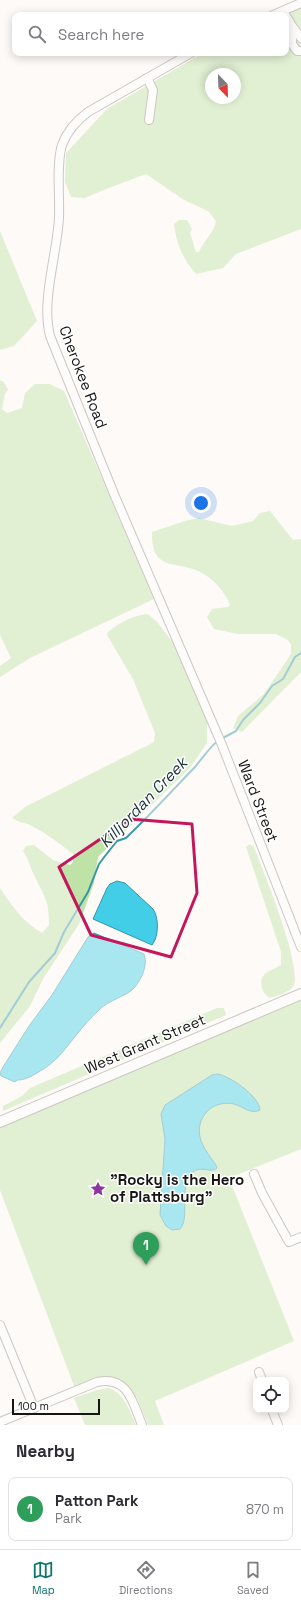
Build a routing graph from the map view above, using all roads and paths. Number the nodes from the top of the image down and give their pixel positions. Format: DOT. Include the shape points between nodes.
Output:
graph roads {
  1 [pos="301,3"];
  2 [pos="288,12"];
  3 [pos="289,21"];
  4 [pos="292,26"];
  5 [pos="301,38"];
  6 [pos="301,51"];
  7 [pos="186,56"];
  8 [pos="147,78"];
  9 [pos="149,120"];
  10 [pos="188,665"];
  11 [pos="301,948"];
  12 [pos="301,994"];
  13 [pos="0,1122"];
  14 [pos="254,1174"];
  15 [pos="301,1237"];
  16 [pos="0,1325"];
  17 [pos="34,1408"];
  18 [pos="273,1413"];
  19 [pos="0,1422"];
  20 [pos="142,1425"];
  21 [pos="278,1425"];
  1 -- 2 [label="street"];
  3 -- 4 [label="street"];
  4 -- 5 [label="street"];
  4 -- 6 [label="street" via="293,47 296,51"];
  7 -- 8 [label="street, Cherokee Road"];
  8 -- 9 [label="street" via="153,90"];
  8 -- 10 [label="street, Cherokee Road" via="88,112 73,125 65,139 60,153 58,224 47,319 50,336 114,494"];
  10 -- 11 [label="street, Ward Street"];
  12 -- 13 [label="main road, West Grant Street"];
  14 -- 15 [label="street" via="289,1242"];
  16 -- 17 [label="street"];
  17 -- 19 [label="street"];
  17 -- 20 [label="street" via="98,1382 109,1381 122,1386 131,1397"];
  18 -- 21 [label="street"];
}
